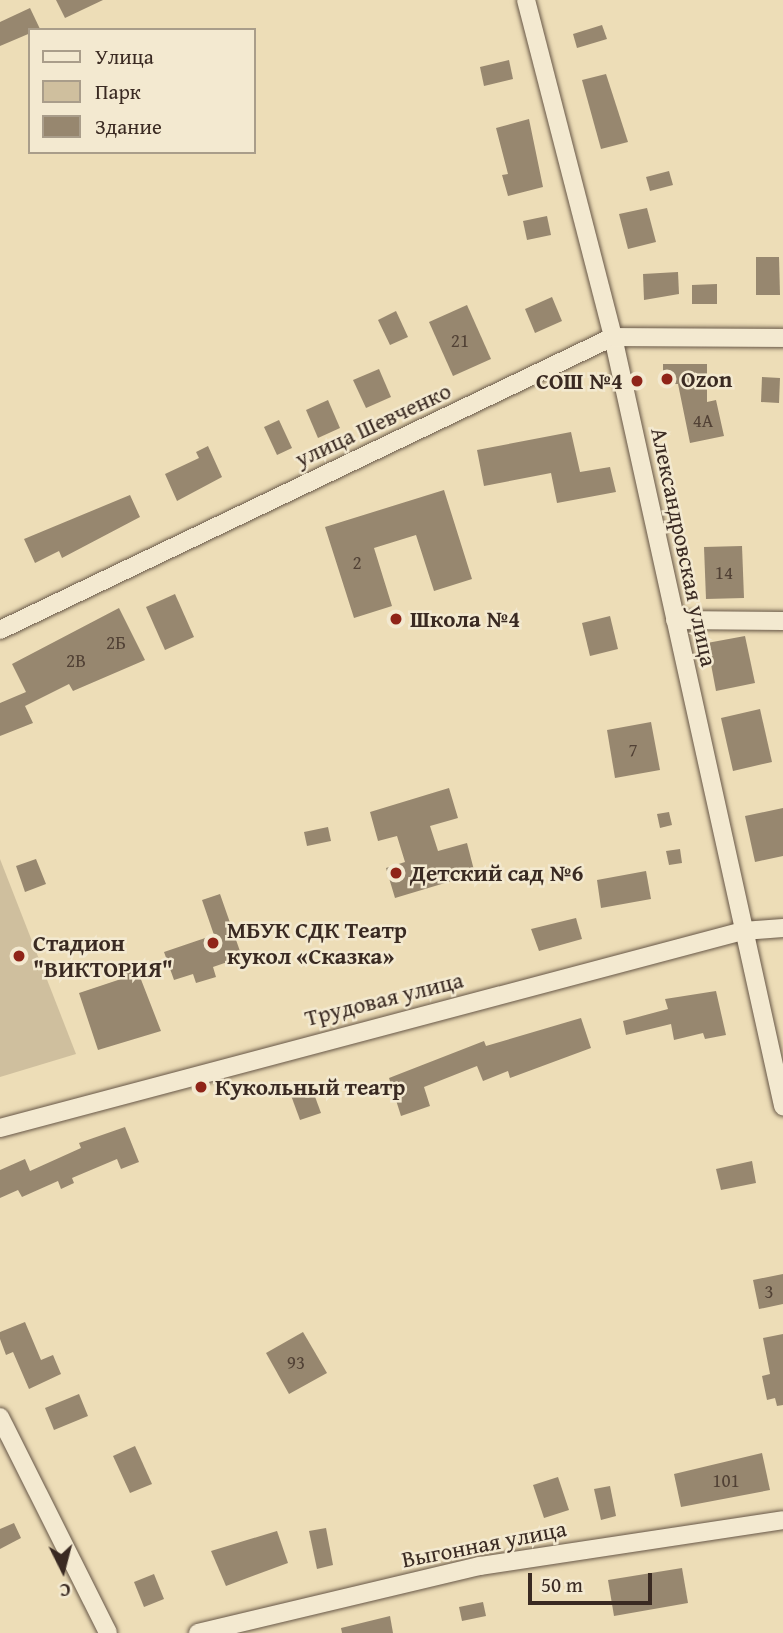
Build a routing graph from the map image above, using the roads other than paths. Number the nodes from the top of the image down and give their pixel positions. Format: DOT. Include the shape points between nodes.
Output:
graph roads {
  1 [pos="526,0"];
  2 [pos="613,337"];
  3 [pos="783,338"];
  4 [pos="675,620"];
  5 [pos="783,621"];
  6 [pos="0,630"];
  7 [pos="783,928"];
  8 [pos="743,931"];
  9 [pos="783,1107"];
  10 [pos="0,1128"];
  11 [pos="0,1417"];
  12 [pos="783,1520"];
  13 [pos="108,1633"];
  14 [pos="198,1633"];
  1 -- 2 [label="street, Александровская улица"];
  2 -- 3 [label="street, улица Шевченко"];
  2 -- 4 [label="street, Александровская улица"];
  2 -- 6 [label="street, улица Шевченко"];
  4 -- 5 [label="street"];
  4 -- 8 [label="street, Александровская улица"];
  7 -- 8 [label="street, Трудовая улица"];
  8 -- 9 [label="street, Александровская улица"];
  8 -- 10 [label="street, Трудовая улица"];
  11 -- 13 [label="street"];
  12 -- 14 [label="street, Выгонная улица" via="480,1566"];
}
